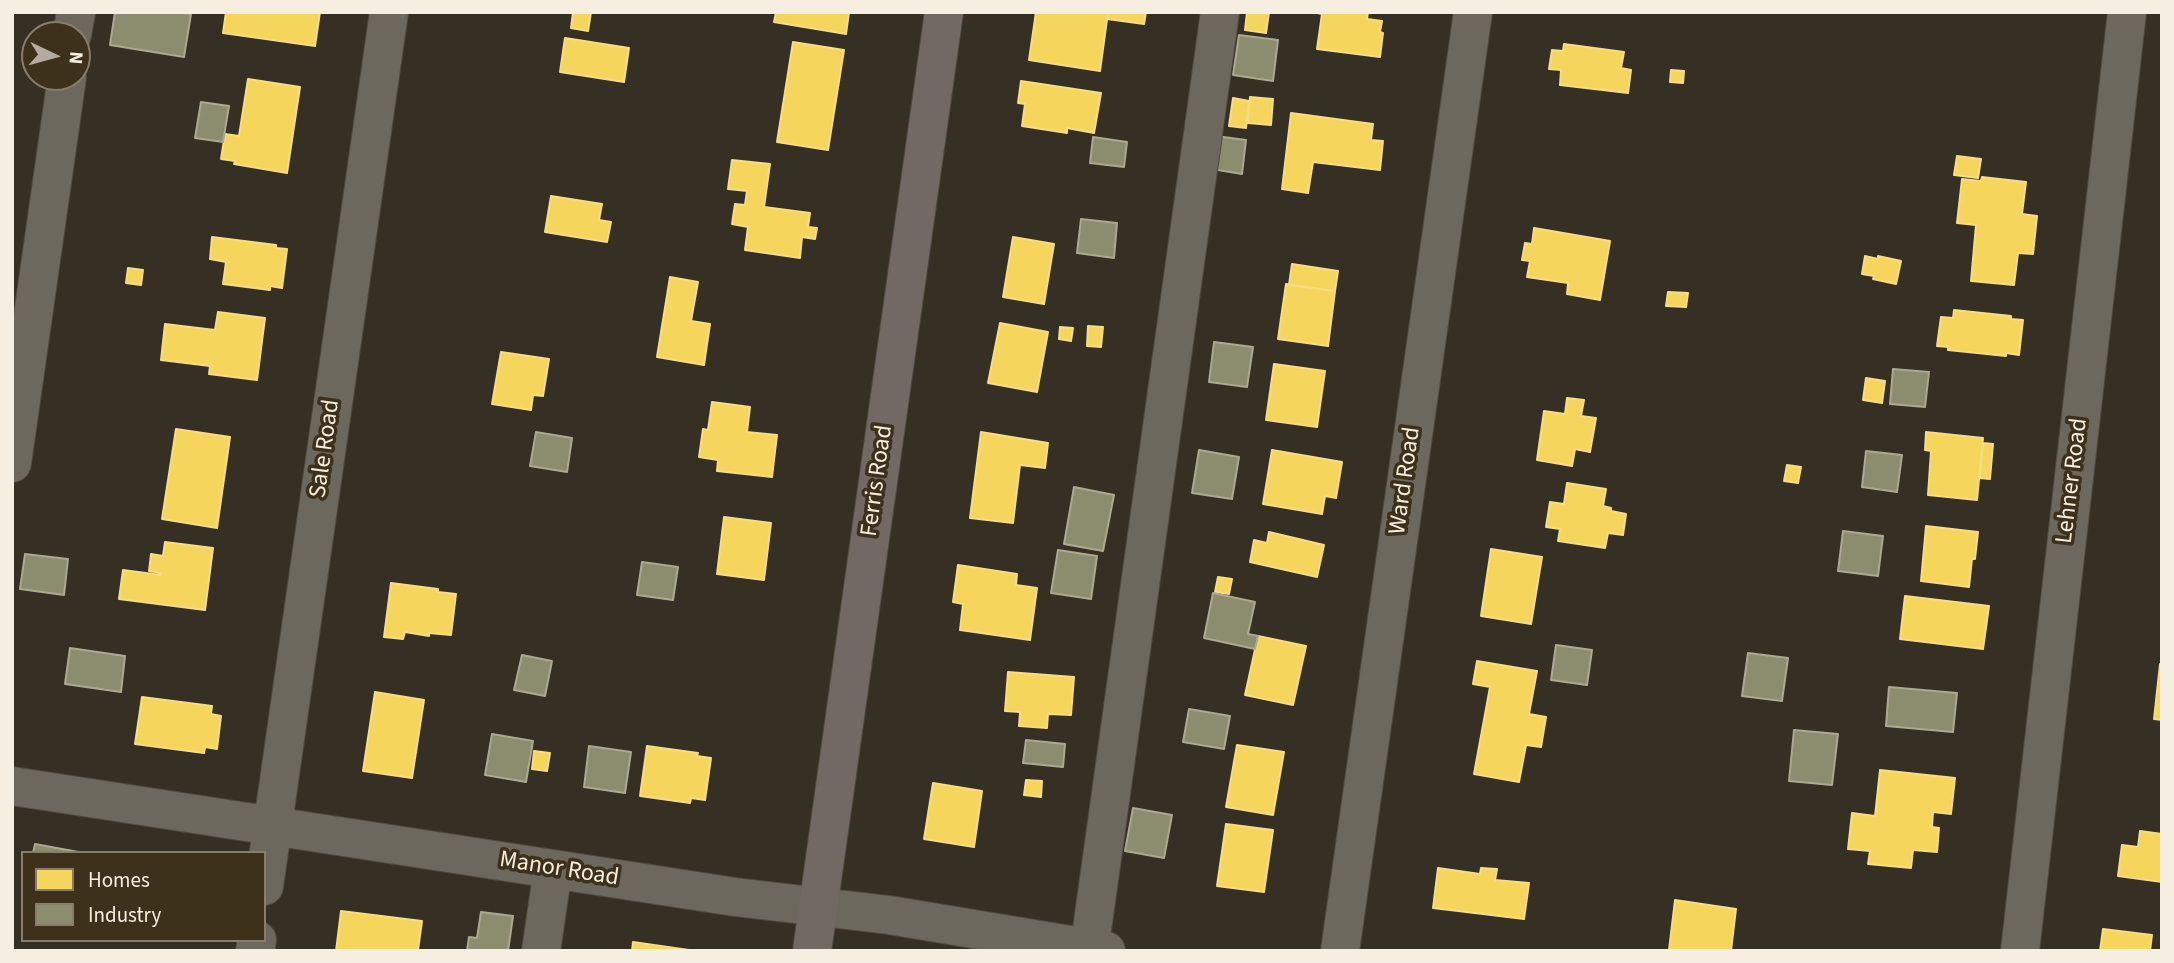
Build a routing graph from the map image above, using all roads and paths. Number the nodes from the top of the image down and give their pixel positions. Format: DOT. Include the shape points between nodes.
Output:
graph roads {
  1 [pos="389,12"];
  2 [pos="944,12"];
  3 [pos="1220,12"];
  4 [pos="1473,12"];
  5 [pos="2127,12"];
  6 [pos="65,91"];
  7 [pos="12,463"];
  8 [pos="12,786"];
  9 [pos="273,826"];
  10 [pos="553,869"];
  11 [pos="266,873"];
  12 [pos="817,907"];
  13 [pos="1095,950"];
  14 [pos="541,951"];
  15 [pos="812,951"];
  16 [pos="1340,951"];
  17 [pos="2020,951"];
  1 -- 9 [label="street, Sale Road"];
  2 -- 12 [label="main road, Ferris Road"];
  3 -- 13 [label="street"];
  4 -- 16 [label="street, Ward Road"];
  5 -- 17 [label="street, Lehner Road"];
  6 -- 7 [label="street"];
  8 -- 9 [label="street, Manor Road"];
  9 -- 10 [label="street, Manor Road"];
  9 -- 11 [label="street, Sale Road"];
  10 -- 12 [label="street, Manor Road"];
  10 -- 14 [label="street"];
  12 -- 13 [label="street, Manor Road"];
  12 -- 15 [label="main road, Ferris Road"];
}
